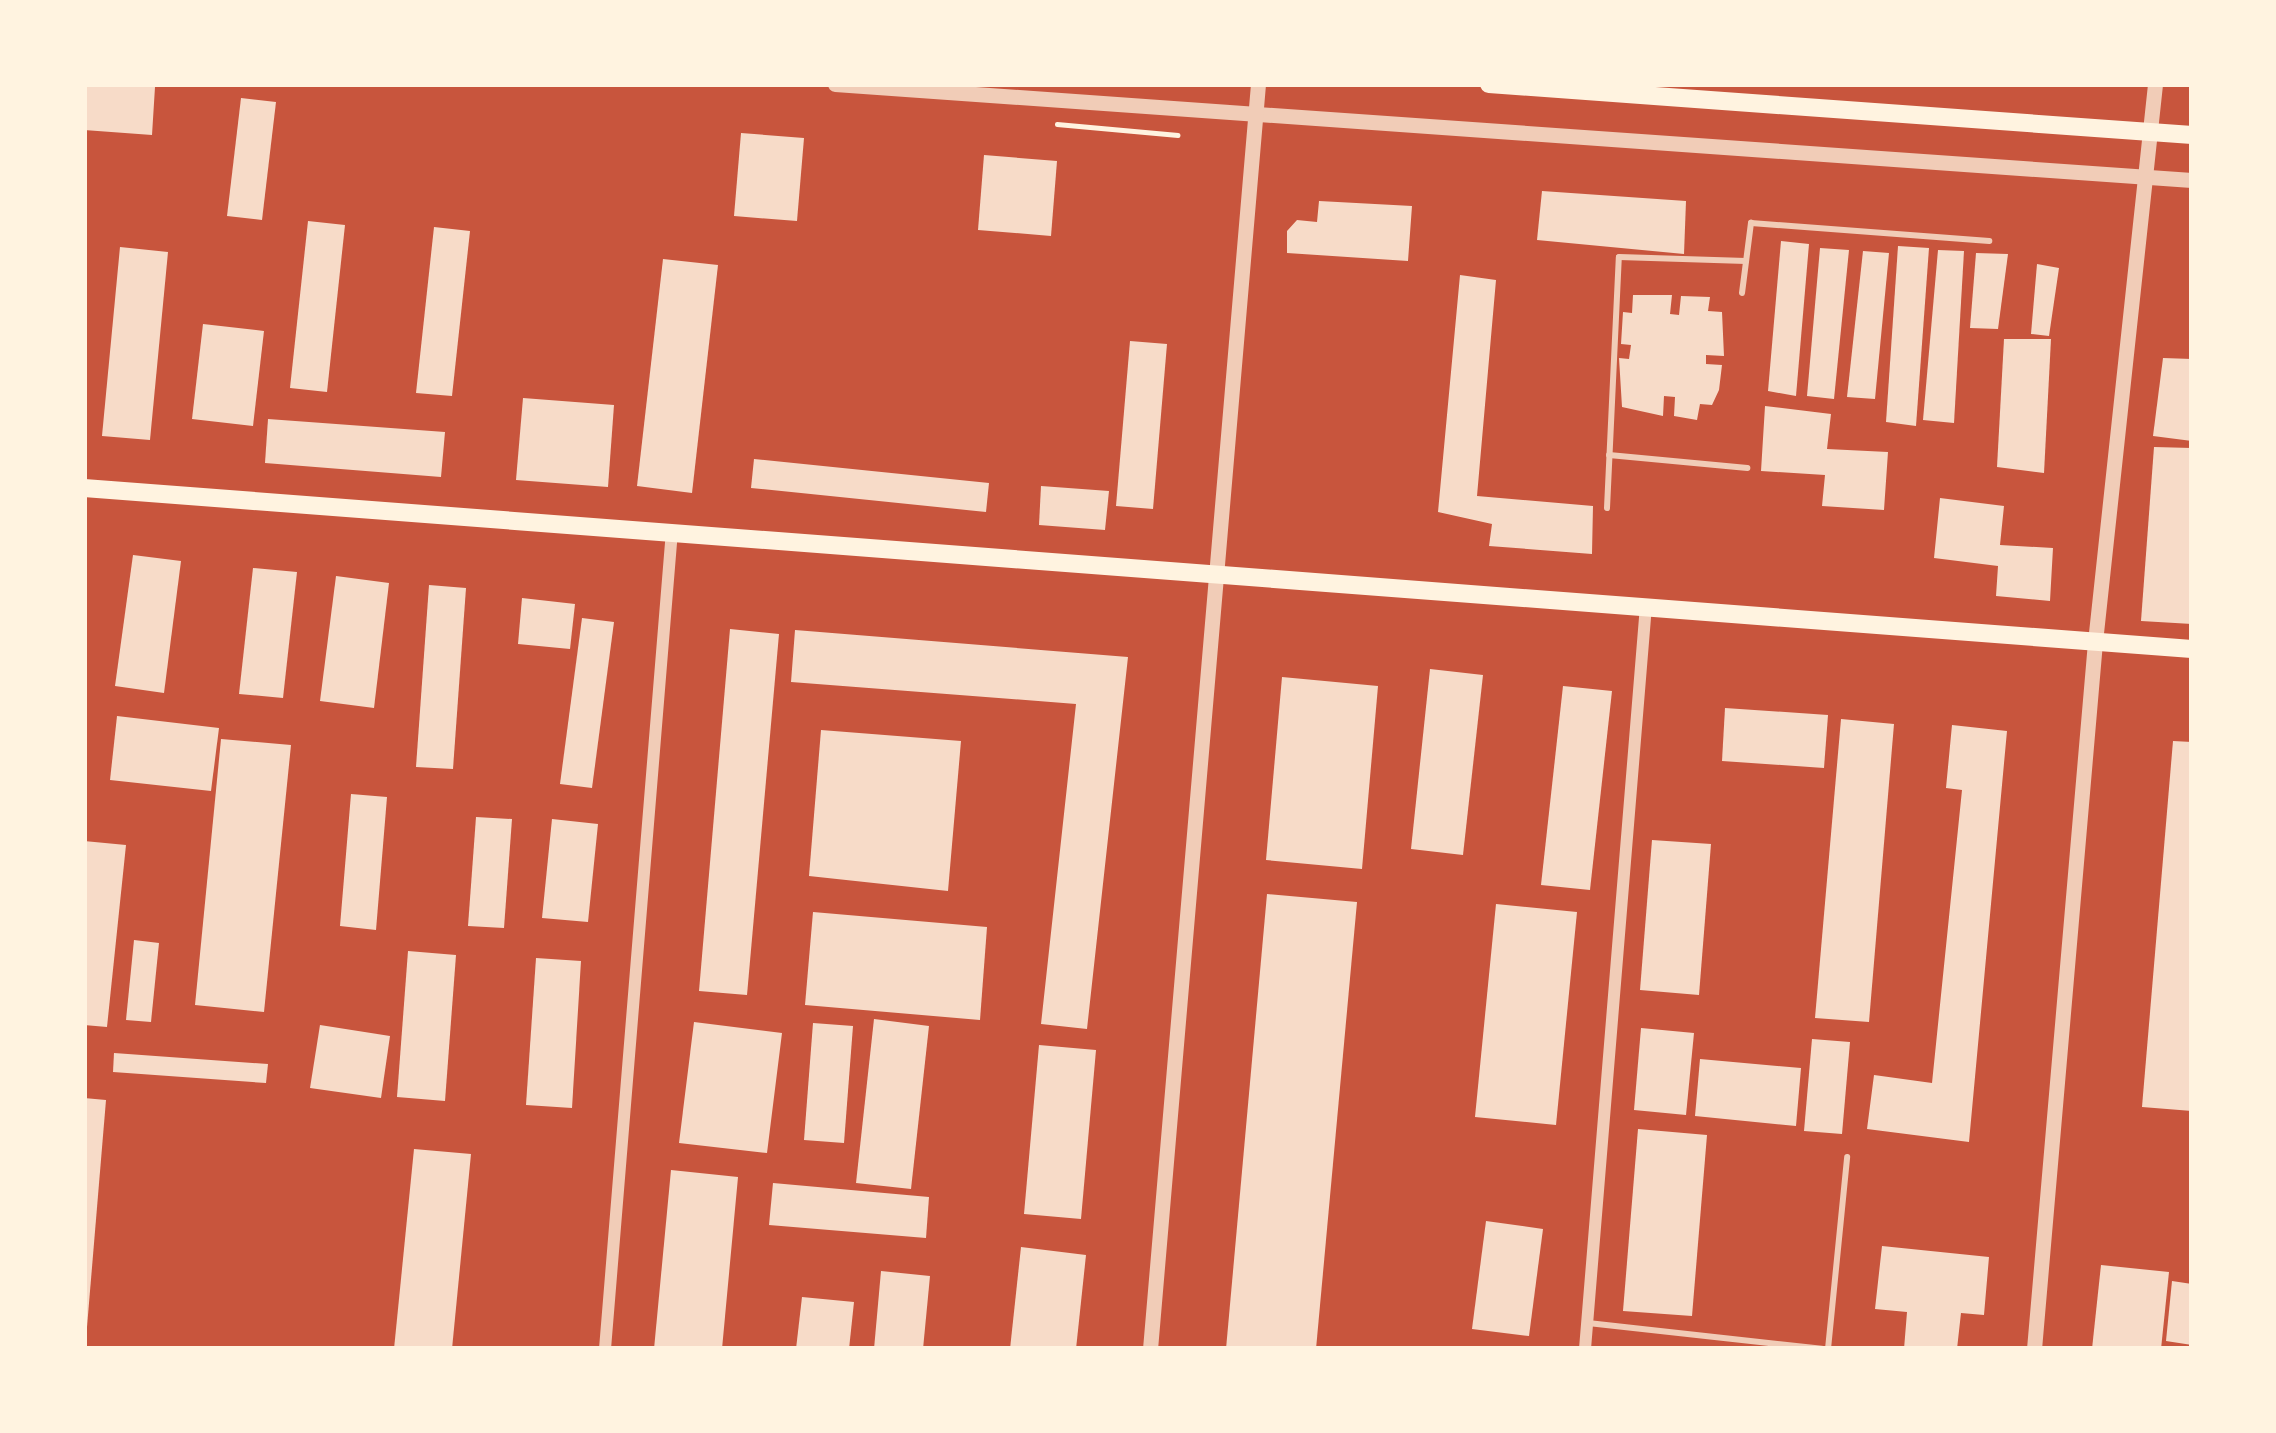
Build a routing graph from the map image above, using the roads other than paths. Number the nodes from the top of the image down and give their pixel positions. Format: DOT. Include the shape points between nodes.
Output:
graph roads {
  1 [pos="836,84"];
  2 [pos="1258,84"];
  3 [pos="1490,84"];
  4 [pos="2155,84"];
  5 [pos="1256,110"];
  6 [pos="2150,132"];
  7 [pos="2192,135"];
  8 [pos="2145,178"];
  9 [pos="2192,180"];
  10 [pos="1989,241"];
  11 [pos="1746,261"];
  12 [pos="1742,292"];
  13 [pos="1609,455"];
  14 [pos="1747,468"];
  15 [pos="84,488"];
  16 [pos="1606,508"];
  17 [pos="672,530"];
  18 [pos="1216,572"];
  19 [pos="1646,605"];
  20 [pos="2096,642"];
  21 [pos="2192,650"];
  22 [pos="1847,1157"];
  23 [pos="1588,1324"];
  24 [pos="1783,1347"];
  25 [pos="605,1349"];
  26 [pos="1150,1349"];
  27 [pos="1586,1349"];
  28 [pos="1825,1349"];
  29 [pos="2034,1349"];
  1 -- 5 [label="street"];
  2 -- 5 [label="street"];
  3 -- 6 [label="main road"];
  4 -- 6 [label="street"];
  5 -- 8 [label="street"];
  5 -- 18 [label="street"];
  6 -- 7 [label="main road"];
  6 -- 8 [label="street"];
  8 -- 9 [label="street"];
  8 -- 20 [label="street"];
  10 -- 11 [label="lane" via="1751,223"];
  11 -- 12 [label="lane"];
  11 -- 13 [label="lane" via="1619,257"];
  13 -- 14 [label="lane"];
  13 -- 16 [label="lane"];
  15 -- 17 [label="main road"];
  17 -- 18 [label="main road"];
  17 -- 25 [label="street"];
  18 -- 19 [label="main road"];
  18 -- 26 [label="street"];
  19 -- 20 [label="main road"];
  19 -- 23 [label="street"];
  20 -- 21 [label="main road"];
  20 -- 29 [label="street"];
  22 -- 28 [label="lane"];
  23 -- 24 [label="lane"];
  23 -- 27 [label="street"];
  24 -- 28 [label="lane"];
}
